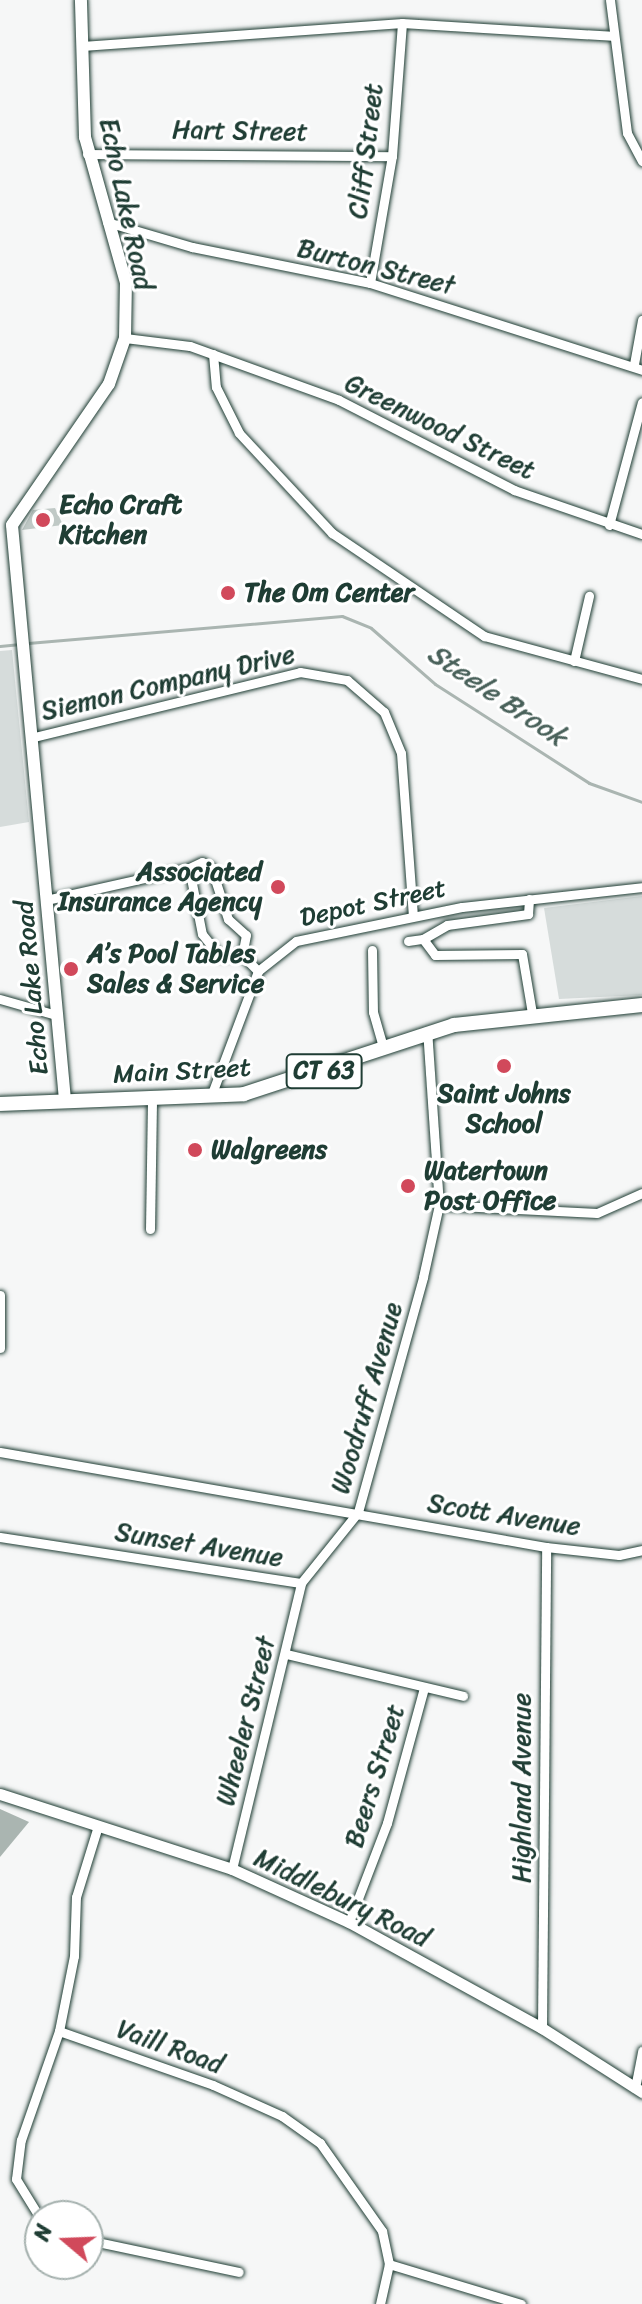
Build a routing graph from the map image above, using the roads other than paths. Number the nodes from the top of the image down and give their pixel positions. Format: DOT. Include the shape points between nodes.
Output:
graph roads {
  1 [pos="81,0"];
  2 [pos="610,0"];
  3 [pos="402,23"];
  4 [pos="612,36"];
  5 [pos="82,46"];
  6 [pos="87,154"];
  7 [pos="392,156"];
  8 [pos="642,161"];
  9 [pos="106,222"];
  10 [pos="370,283"];
  11 [pos="642,320"];
  12 [pos="125,338"];
  13 [pos="213,354"];
  14 [pos="638,367"];
  15 [pos="642,402"];
  16 [pos="6,523"];
  17 [pos="609,525"];
  18 [pos="642,534"];
  19 [pos="589,596"];
  20 [pos="574,661"];
  21 [pos="642,679"];
  22 [pos="30,738"];
  23 [pos="189,868"];
  24 [pos="642,887"];
  25 [pos="529,899"];
  26 [pos="46,900"];
  27 [pos="413,915"];
  28 [pos="423,939"];
  29 [pos="408,941"];
  30 [pos="372,950"];
  31 [pos="242,955"];
  32 [pos="258,971"];
  33 [pos="0,999"];
  34 [pos="642,1005"];
  35 [pos="532,1013"];
  36 [pos="56,1015"];
  37 [pos="427,1031"];
  38 [pos="383,1047"];
  39 [pos="211,1096"];
  40 [pos="152,1098"];
  41 [pos="65,1100"];
  42 [pos="0,1104"];
  43 [pos="642,1193"];
  44 [pos="439,1205"];
  45 [pos="150,1229"];
  46 [pos="0,1295"];
  47 [pos="0,1348"];
  48 [pos="0,1452"];
  49 [pos="358,1512"];
  50 [pos="0,1537"];
  51 [pos="546,1547"];
  52 [pos="642,1550"];
  53 [pos="301,1583"];
  54 [pos="286,1654"];
  55 [pos="424,1688"];
  56 [pos="463,1696"];
  57 [pos="0,1794"];
  58 [pos="97,1829"];
  59 [pos="232,1869"];
  60 [pos="349,1922"];
  61 [pos="542,2028"];
  62 [pos="59,2031"];
  63 [pos="642,2051"];
  64 [pos="639,2090"];
  65 [pos="29,2200"];
  66 [pos="104,2243"];
  67 [pos="389,2264"];
  68 [pos="239,2272"];
  69 [pos="380,2304"];
  70 [pos="521,2304"];
  1 -- 5 [label="main road, Echo Lake Road"];
  2 -- 4 [label="street"];
  3 -- 4 [label="street"];
  3 -- 5 [label="street"];
  3 -- 7 [label="street, Cliff Street"];
  4 -- 8 [label="street" via="627,133"];
  5 -- 6 [label="main road, Echo Lake Road"];
  6 -- 7 [label="street, Hart Street"];
  6 -- 9 [label="main road, Echo Lake Road"];
  7 -- 10 [label="street, Cliff Street"];
  9 -- 10 [label="street, Burton Street" via="192,247"];
  9 -- 12 [label="main road, Echo Lake Road" via="126,283"];
  10 -- 14 [label="street, Burton Street"];
  11 -- 14 [label="street"];
  12 -- 13 [label="street, Greenwood Street"];
  12 -- 16 [label="main road, Echo Lake Road" via="109,384"];
  13 -- 17 [label="street, Greenwood Street" via="339,400 514,490"];
  13 -- 20 [label="street" via="216,387 239,433 332,533 484,636"];
  15 -- 17 [label="street"];
  16 -- 22 [label="main road, Echo Lake Road"];
  17 -- 18 [label="street, Greenwood Street"];
  19 -- 20 [label="street"];
  20 -- 21 [label="street"];
  22 -- 26 [label="main road, Echo Lake Road"];
  22 -- 27 [label="street, Siemon Company Drive" via="300,672 347,680 384,712 401,753"];
  23 -- 26 [label="street"];
  23 -- 31 [label="street" via="202,934 220,956"];
  23 -- 31 [label="street" via="202,862 211,867 228,919 246,935"];
  24 -- 25 [label="street, Depot Street"];
  25 -- 27 [label="street, Depot Street"];
  25 -- 28 [label="street" via="528,914 447,925"];
  26 -- 36 [label="main road, Echo Lake Road"];
  27 -- 32 [label="street, Depot Street" via="309,936 279,950"];
  28 -- 29 [label="street"];
  28 -- 35 [label="street" via="435,955 522,954"];
  30 -- 38 [label="street" via="373,1012"];
  31 -- 32 [label="street"];
  32 -- 39 [label="street, Depot Street"];
  33 -- 36 [label="street"];
  34 -- 35 [label="main road, Main Street / CT 63"];
  35 -- 37 [label="main road, Main Street / CT 63"];
  36 -- 41 [label="main road, Echo Lake Road"];
  37 -- 38 [label="main road, Main Street / CT 63"];
  37 -- 44 [label="street, Woodruff Avenue"];
  38 -- 39 [label="main road, Main Street / CT 63" via="264,1091"];
  39 -- 40 [label="main road, Main Street / CT 63"];
  40 -- 41 [label="main road, Main Street / CT 63"];
  40 -- 45 [label="street"];
  41 -- 42 [label="main road, Main Street / CT 63"];
  43 -- 44 [label="street" via="597,1213"];
  44 -- 49 [label="street, Woodruff Avenue"];
  46 -- 47 [label="street"];
  48 -- 49 [label="street, Woodruff Avenue"];
  49 -- 51 [label="street, Scott Avenue"];
  49 -- 53 [label="street, Sunset Avenue"];
  50 -- 53 [label="street, Sunset Avenue"];
  51 -- 52 [label="street, Scott Avenue" via="619,1555"];
  51 -- 61 [label="street, Highland Avenue"];
  53 -- 54 [label="street, Wheeler Street"];
  54 -- 55 [label="street"];
  54 -- 59 [label="street, Wheeler Street"];
  55 -- 56 [label="street"];
  55 -- 60 [label="street, Beers Street" via="387,1823"];
  57 -- 58 [label="street, Middlebury Road"];
  58 -- 59 [label="street, Middlebury Road"];
  58 -- 62 [label="street" via="76,1897 74,1956"];
  59 -- 60 [label="street, Middlebury Road"];
  60 -- 61 [label="street, Middlebury Road"];
  61 -- 64 [label="street, Middlebury Road"];
  62 -- 65 [label="street" via="21,2140 16,2179"];
  62 -- 67 [label="street, Vaill Road" via="282,2116 320,2143 356,2191 382,2231"];
  63 -- 64 [label="street"];
  66 -- 68 [label="street"];
  67 -- 69 [label="street"];
  67 -- 70 [label="street"];
}
